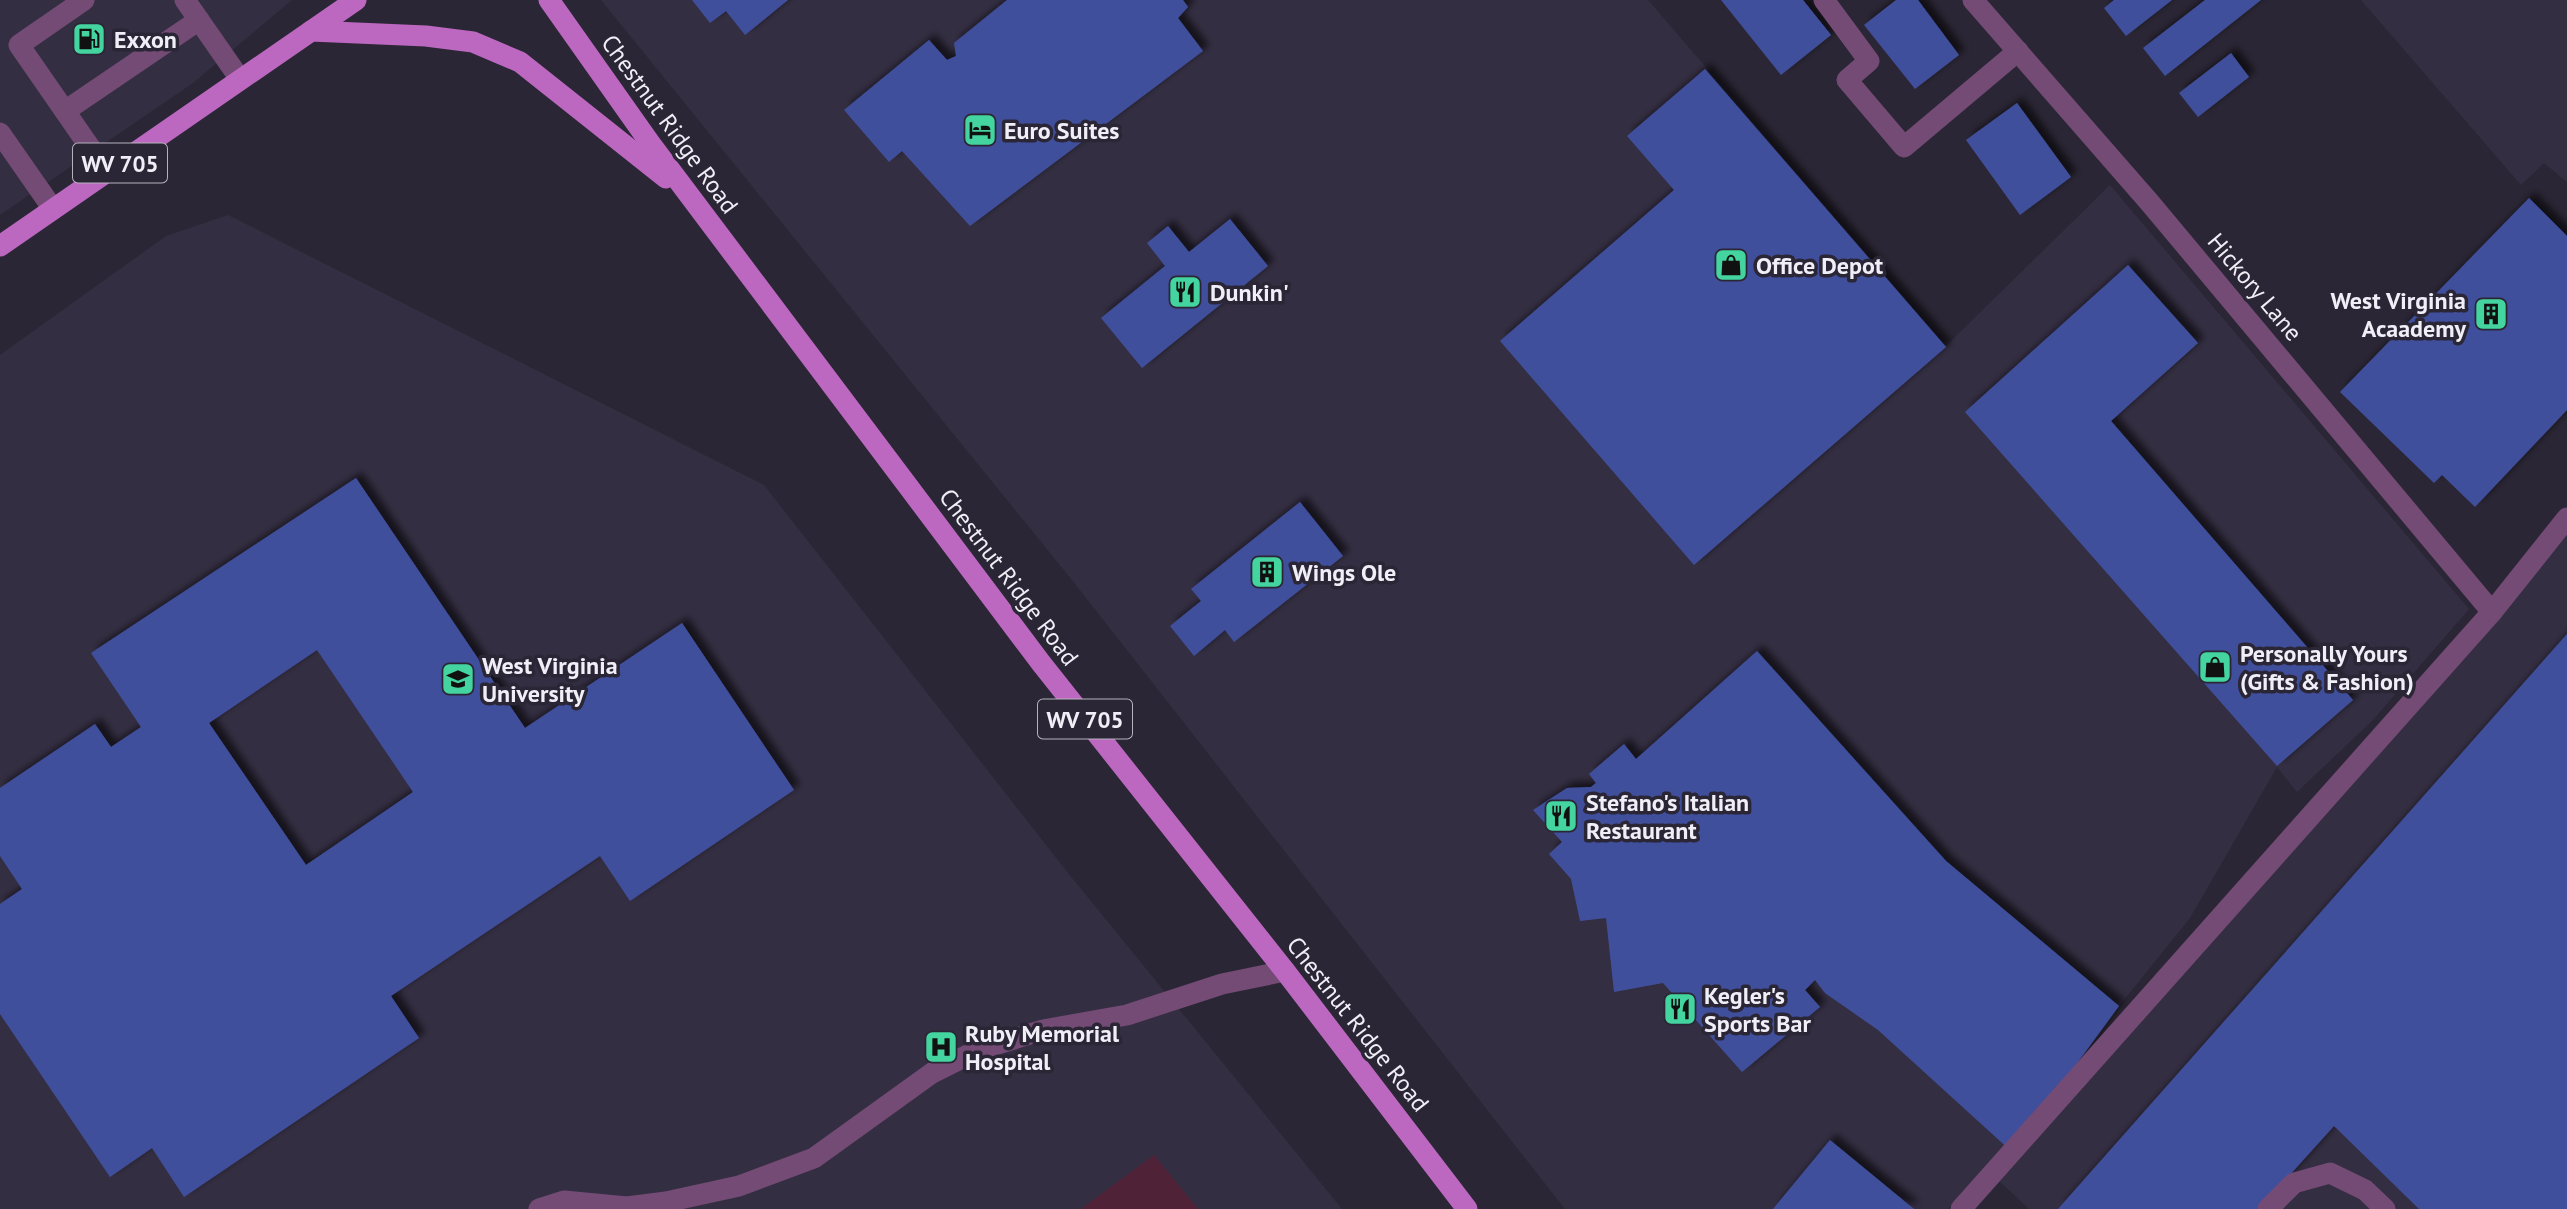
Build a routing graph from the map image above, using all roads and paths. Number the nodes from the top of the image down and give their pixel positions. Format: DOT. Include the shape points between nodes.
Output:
graph roads {
  1 [pos="84,0"];
  2 [pos="185,0"];
  3 [pos="355,0"];
  4 [pos="549,0"];
  5 [pos="1824,0"];
  6 [pos="1973,0"];
  7 [pos="199,20"];
  8 [pos="311,31"];
  9 [pos="2018,51"];
  10 [pos="240,79"];
  11 [pos="65,111"];
  12 [pos="0,133"];
  13 [pos="107,172"];
  14 [pos="689,196"];
  15 [pos="54,209"];
  16 [pos="0,246"];
  17 [pos="2567,518"];
  18 [pos="2492,612"];
  19 [pos="1285,971"];
  20 [pos="627,1208"];
  21 [pos="539,1209"];
  22 [pos="1467,1209"];
  23 [pos="1961,1209"];
  24 [pos="2268,1209"];
  25 [pos="2385,1209"];
  1 -- 11 [label="street" via="19,45"];
  2 -- 7 [label="street"];
  3 -- 8 [label="main road, WV 705"];
  4 -- 14 [label="main road, Chestnut Ridge Road / WV 705"];
  5 -- 9 [label="street" via="1870,61 1847,80 1904,146"];
  6 -- 9 [label="street, Hickory Lane"];
  7 -- 10 [label="street"];
  7 -- 11 [label="street"];
  8 -- 10 [label="main road, WV 705"];
  8 -- 14 [label="main road" via="473,42 520,62"];
  9 -- 18 [label="street, Hickory Lane"];
  10 -- 13 [label="main road, WV 705"];
  11 -- 13 [label="street"];
  12 -- 15 [label="street"];
  13 -- 15 [label="main road, WV 705"];
  14 -- 19 [label="main road, Chestnut Ridge Road / WV 705" via="1041,663"];
  15 -- 16 [label="main road, WV 705"];
  17 -- 18 [label="street"];
  18 -- 23 [label="street"];
  19 -- 20 [label="street" via="978,1050 932,1073 814,1158 738,1186"];
  19 -- 22 [label="main road, Chestnut Ridge Road / WV 705"];
  20 -- 21 [label="street" via="564,1201"];
  24 -- 25 [label="street" via="2294,1183 2330,1173 2365,1190"];
}
